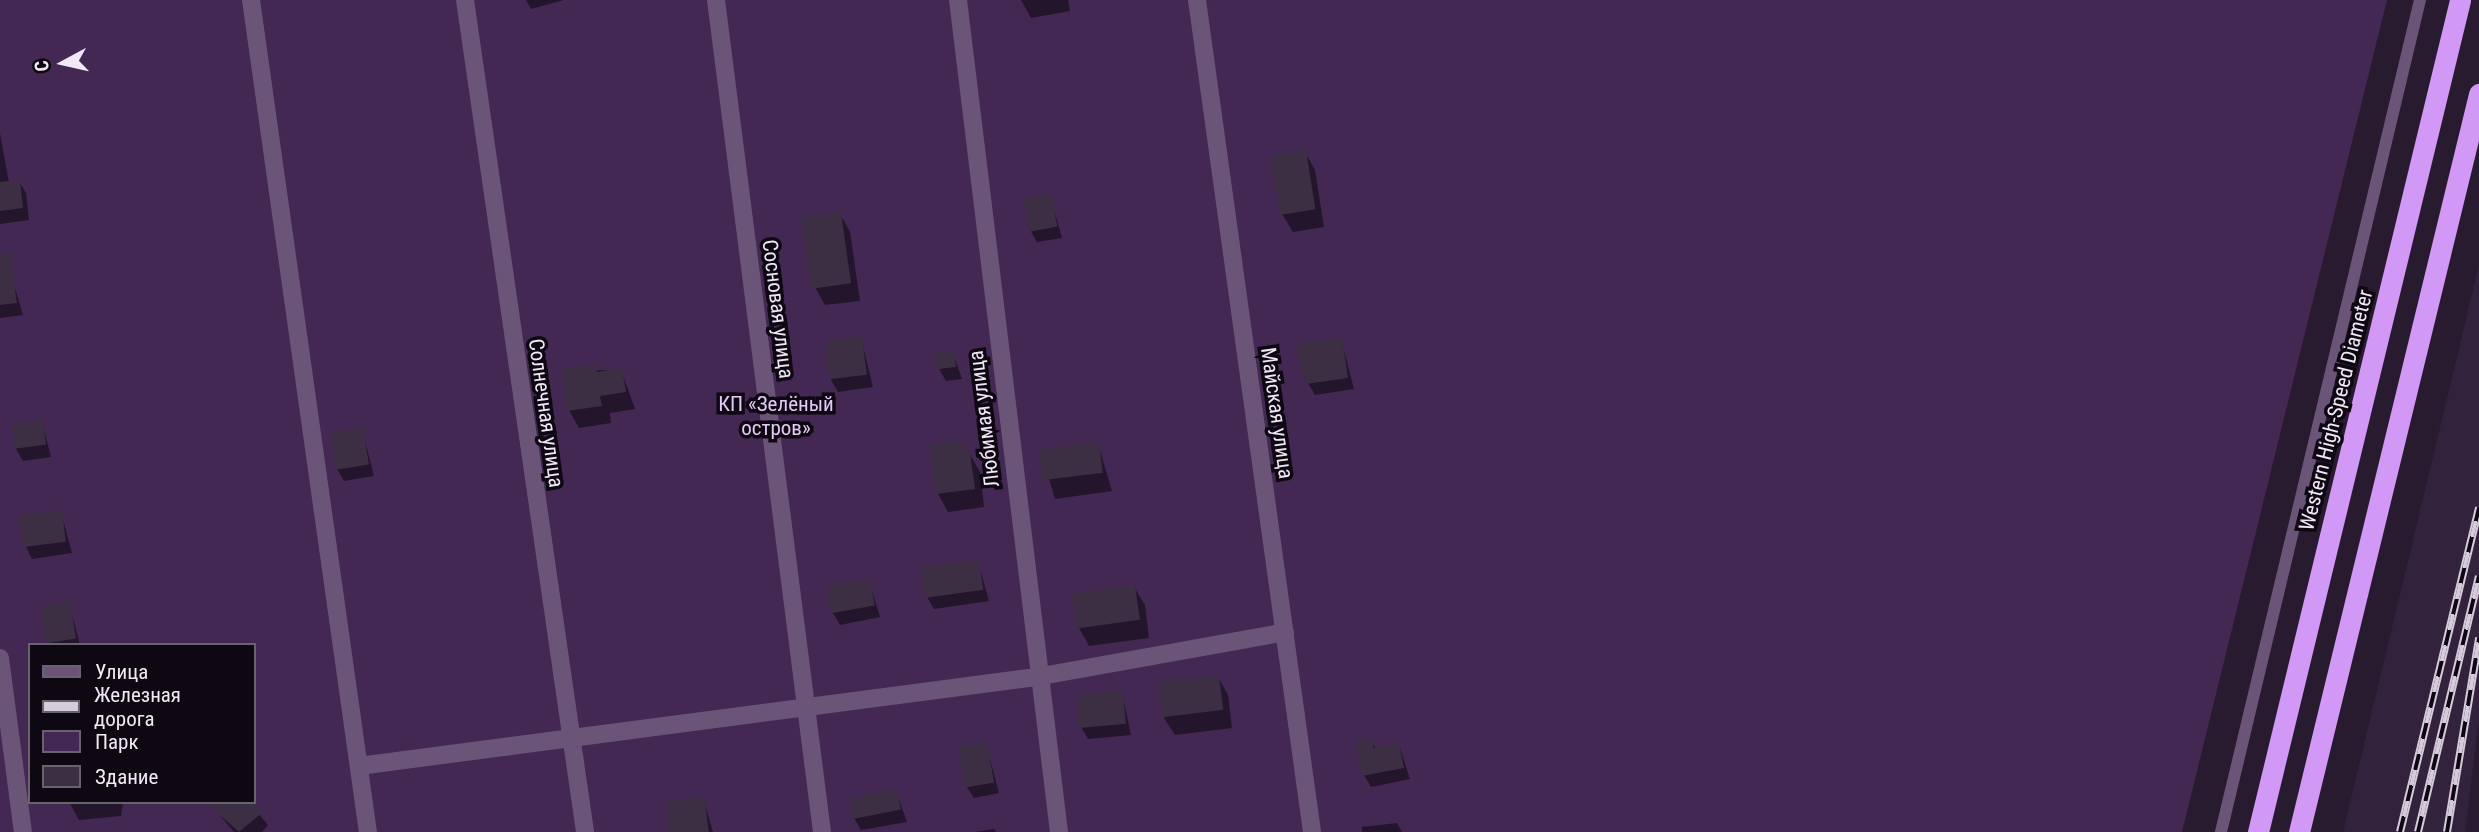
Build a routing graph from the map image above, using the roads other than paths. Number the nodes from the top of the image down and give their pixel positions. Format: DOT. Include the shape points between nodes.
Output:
graph roads {
  1 [pos="251,0"];
  2 [pos="465,0"];
  3 [pos="716,0"];
  4 [pos="958,0"];
  5 [pos="1197,0"];
  6 [pos="2420,0"];
  7 [pos="2460,0"];
  8 [pos="2479,94"];
  9 [pos="1285,632"];
  10 [pos="0,658"];
  11 [pos="1036,677"];
  12 [pos="806,709"];
  13 [pos="569,740"];
  14 [pos="359,766"];
  15 [pos="23,832"];
  16 [pos="368,832"];
  17 [pos="585,832"];
  18 [pos="822,832"];
  19 [pos="1059,832"];
  20 [pos="1312,832"];
  21 [pos="2221,832"];
  22 [pos="2258,832"];
  23 [pos="2299,832"];
  1 -- 14 [label="street"];
  2 -- 13 [label="street, Солнечная улица"];
  3 -- 12 [label="street, Сосновая улица"];
  4 -- 11 [label="street, Любимая улица"];
  5 -- 9 [label="street, Майская улица"];
  6 -- 21 [label="lane"];
  7 -- 22 [label="highway, Western High-Speed Diameter"];
  8 -- 23 [label="highway"];
  9 -- 11 [label="street"];
  9 -- 20 [label="street, Майская улица"];
  10 -- 15 [label="street"];
  11 -- 12 [label="street"];
  11 -- 19 [label="street, Любимая улица"];
  12 -- 13 [label="street"];
  12 -- 18 [label="street, Сосновая улица"];
  13 -- 14 [label="street"];
  13 -- 17 [label="street, Солнечная улица"];
  14 -- 16 [label="street"];
}
